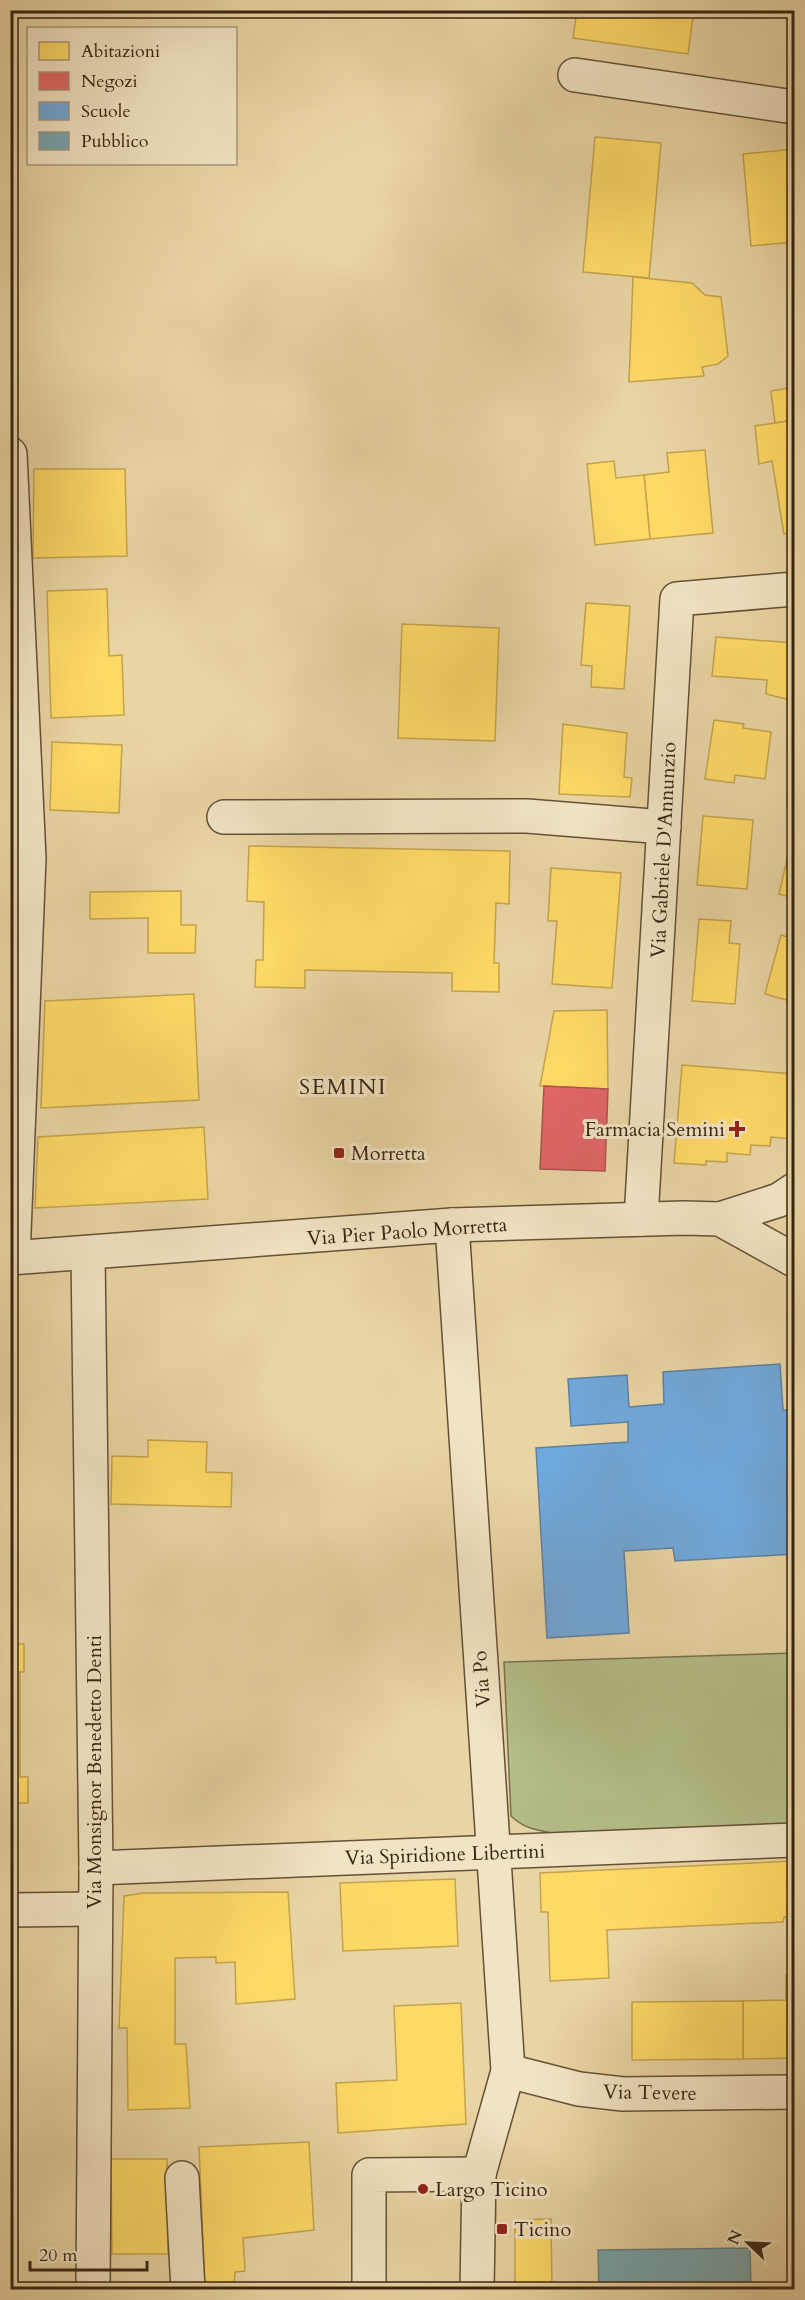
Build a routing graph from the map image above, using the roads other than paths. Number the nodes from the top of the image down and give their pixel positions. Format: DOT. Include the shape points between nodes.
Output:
graph roads {
  1 [pos="575,75"];
  2 [pos="795,107"];
  3 [pos="10,454"];
  4 [pos="795,589"];
  5 [pos="224,817"];
  6 [pos="664,827"];
  7 [pos="795,1190"];
  8 [pos="642,1219"];
  9 [pos="720,1219"];
  10 [pos="452,1225"];
  11 [pos="88,1254"];
  12 [pos="12,1258"];
  13 [pos="795,1260"];
  14 [pos="795,1840"];
  15 [pos="495,1852"];
  16 [pos="96,1869"];
  17 [pos="95,1909"];
  18 [pos="10,1910"];
  19 [pos="508,2071"];
  20 [pos="795,2092"];
  21 [pos="479,2174"];
  22 [pos="182,2178"];
  23 [pos="93,2289"];
  24 [pos="188,2289"];
  25 [pos="369,2289"];
  26 [pos="477,2289"];
  1 -- 2 [label="street"];
  3 -- 12 [label="street" via="29,858"];
  4 -- 6 [label="street, Via Gabriele D'Annunzio" via="677,599"];
  5 -- 6 [label="street" via="527,816"];
  6 -- 8 [label="street, Via Gabriele D'Annunzio"];
  7 -- 9 [label="street" via="779,1200"];
  8 -- 9 [label="street, Via Pier Paolo Morretta"];
  8 -- 10 [label="street, Via Pier Paolo Morretta"];
  9 -- 13 [label="street, Via Pier Paolo Morretta"];
  10 -- 11 [label="street, Via Pier Paolo Morretta"];
  10 -- 15 [label="street, Via Po"];
  11 -- 12 [label="street, Via Pier Paolo Morretta"];
  11 -- 16 [label="street, Via Monsignor Benedetto Denti"];
  14 -- 15 [label="street, Via Spiridione Libertini"];
  15 -- 16 [label="street, Via Spiridione Libertini"];
  15 -- 19 [label="street, Via Po"];
  16 -- 17 [label="street, Via Monsignor Benedetto Denti"];
  17 -- 18 [label="street"];
  17 -- 23 [label="street, Via Monsignor Benedetto Denti"];
  19 -- 20 [label="street, Via Tevere" via="579,2089 623,2094"];
  19 -- 21 [label="street, Via Po"];
  21 -- 25 [label="street" via="369,2175"];
  21 -- 26 [label="street, Via Po"];
  22 -- 24 [label="street"];
}
